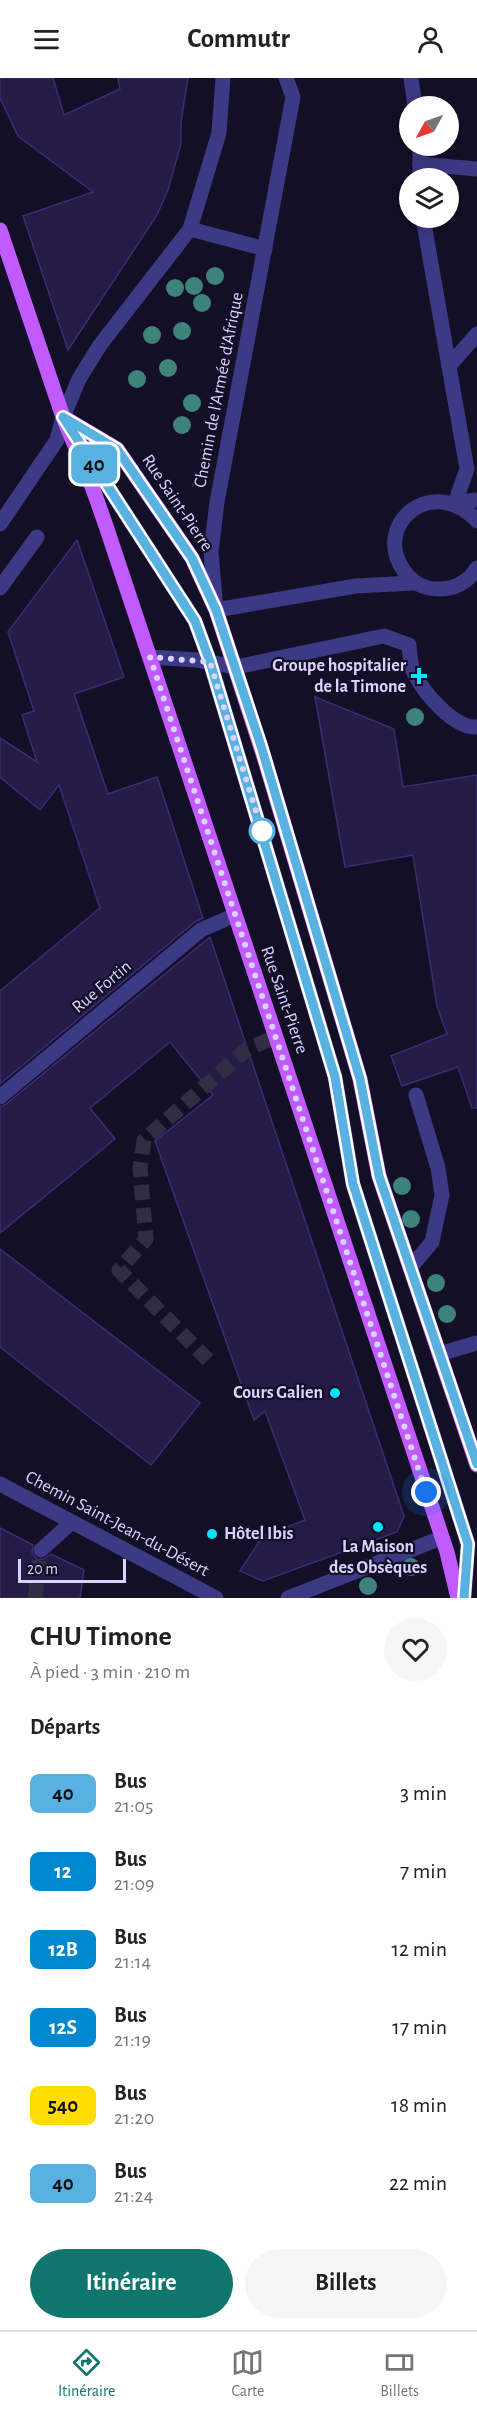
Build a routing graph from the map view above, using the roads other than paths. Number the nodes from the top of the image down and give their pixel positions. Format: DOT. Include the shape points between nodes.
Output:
graph roads {
  1 [pos="223,78"];
  2 [pos="286,78"];
  3 [pos="411,78"];
  4 [pos="414,96"];
  5 [pos="477,169"];
  6 [pos="459,170"];
  7 [pos="425,228"];
  8 [pos="190,229"];
  9 [pos="0,230"];
  10 [pos="265,249"];
  11 [pos="477,334"];
  12 [pos="449,366"];
  13 [pos="63,417"];
  14 [pos="477,500"];
  15 [pos="455,503"];
  16 [pos="477,520"];
  17 [pos="0,524"];
  18 [pos="37,537"];
  19 [pos="477,568"];
  20 [pos="477,580"];
  21 [pos="413,582"];
  22 [pos="461,584"];
  23 [pos="0,588"];
  24 [pos="216,610"];
  25 [pos="150,657"];
  26 [pos="210,662"];
  27 [pos="236,667"];
  28 [pos="477,727"];
  29 [pos="235,915"];
  30 [pos="416,1095"];
  31 [pos="0,1097"];
  32 [pos="410,1268"];
  33 [pos="477,1343"];
  34 [pos="439,1354"];
  35 [pos="477,1465"];
  36 [pos="0,1484"];
  37 [pos="71,1523"];
  38 [pos="441,1538"];
  39 [pos="40,1550"];
  40 [pos="216,1598"];
  41 [pos="288,1598"];
  42 [pos="458,1598"];
  43 [pos="464,1598"];
  1 -- 8 [label="street" via="219,133"];
  2 -- 10 [label="street, Chemin de l'Armée d'Afrique" via="292,97"];
  3 -- 4 [label="street"];
  5 -- 6 [label="street"];
  7 -- 12 [label="street"];
  8 -- 10 [label="street"];
  8 -- 13 [label="street" via="103,340"];
  9 -- 13 [label="main road, Rue Saint-Pierre"];
  10 -- 24 [label="street, Chemin de l'Armée d'Afrique" via="217,502 211,552"];
  11 -- 12 [label="street"];
  12 -- 15 [label="street" via="467,470"];
  13 -- 17 [label="street" via="57,441"];
  13 -- 24 [label="main road, Rue Saint-Pierre" via="117,449 192,558"];
  13 -- 25 [label="main road, Rue Saint-Pierre" via="93,489"];
  13 -- 26 [label="street" via="195,621"];
  14 -- 15 [label="street"];
  15 -- 16 [label="street"];
  15 -- 21 [label="street" via="426,502 402,520 395,549 399,564"];
  18 -- 23 [label="street"];
  19 -- 22 [label="street"];
  20 -- 22 [label="street"];
  21 -- 22 [label="street" via="434,589"];
  21 -- 24 [label="street" via="356,586"];
  24 -- 27 [label="main road, Rue Saint-Pierre"];
  25 -- 26 [label="street"];
  25 -- 29 [label="main road, Rue Saint-Pierre"];
  26 -- 27 [label="street"];
  26 -- 43 [label="street" via="335,1077 353,1184 468,1544"];
  27 -- 28 [label="street" via="384,636 409,645 413,672 431,699 449,716"];
  27 -- 32 [label="main road, Rue Saint-Pierre" via="360,1079 379,1176"];
  29 -- 31 [label="street, Rue Fortin" via="201,930"];
  29 -- 38 [label="main road, Rue Saint-Pierre"];
  30 -- 32 [label="street" via="442,1195 432,1242"];
  32 -- 34 [label="main road, Rue Saint-Pierre"];
  33 -- 34 [label="street"];
  34 -- 35 [label="main road, Rue Saint-Pierre"];
  36 -- 37 [label="street, Chemin Saint-Jean-du-Désert"];
  37 -- 39 [label="street"];
  37 -- 40 [label="street, Chemin Saint-Jean-du-Désert"];
  38 -- 41 [label="street"];
  38 -- 42 [label="main road, Rue Saint-Pierre"];
}
